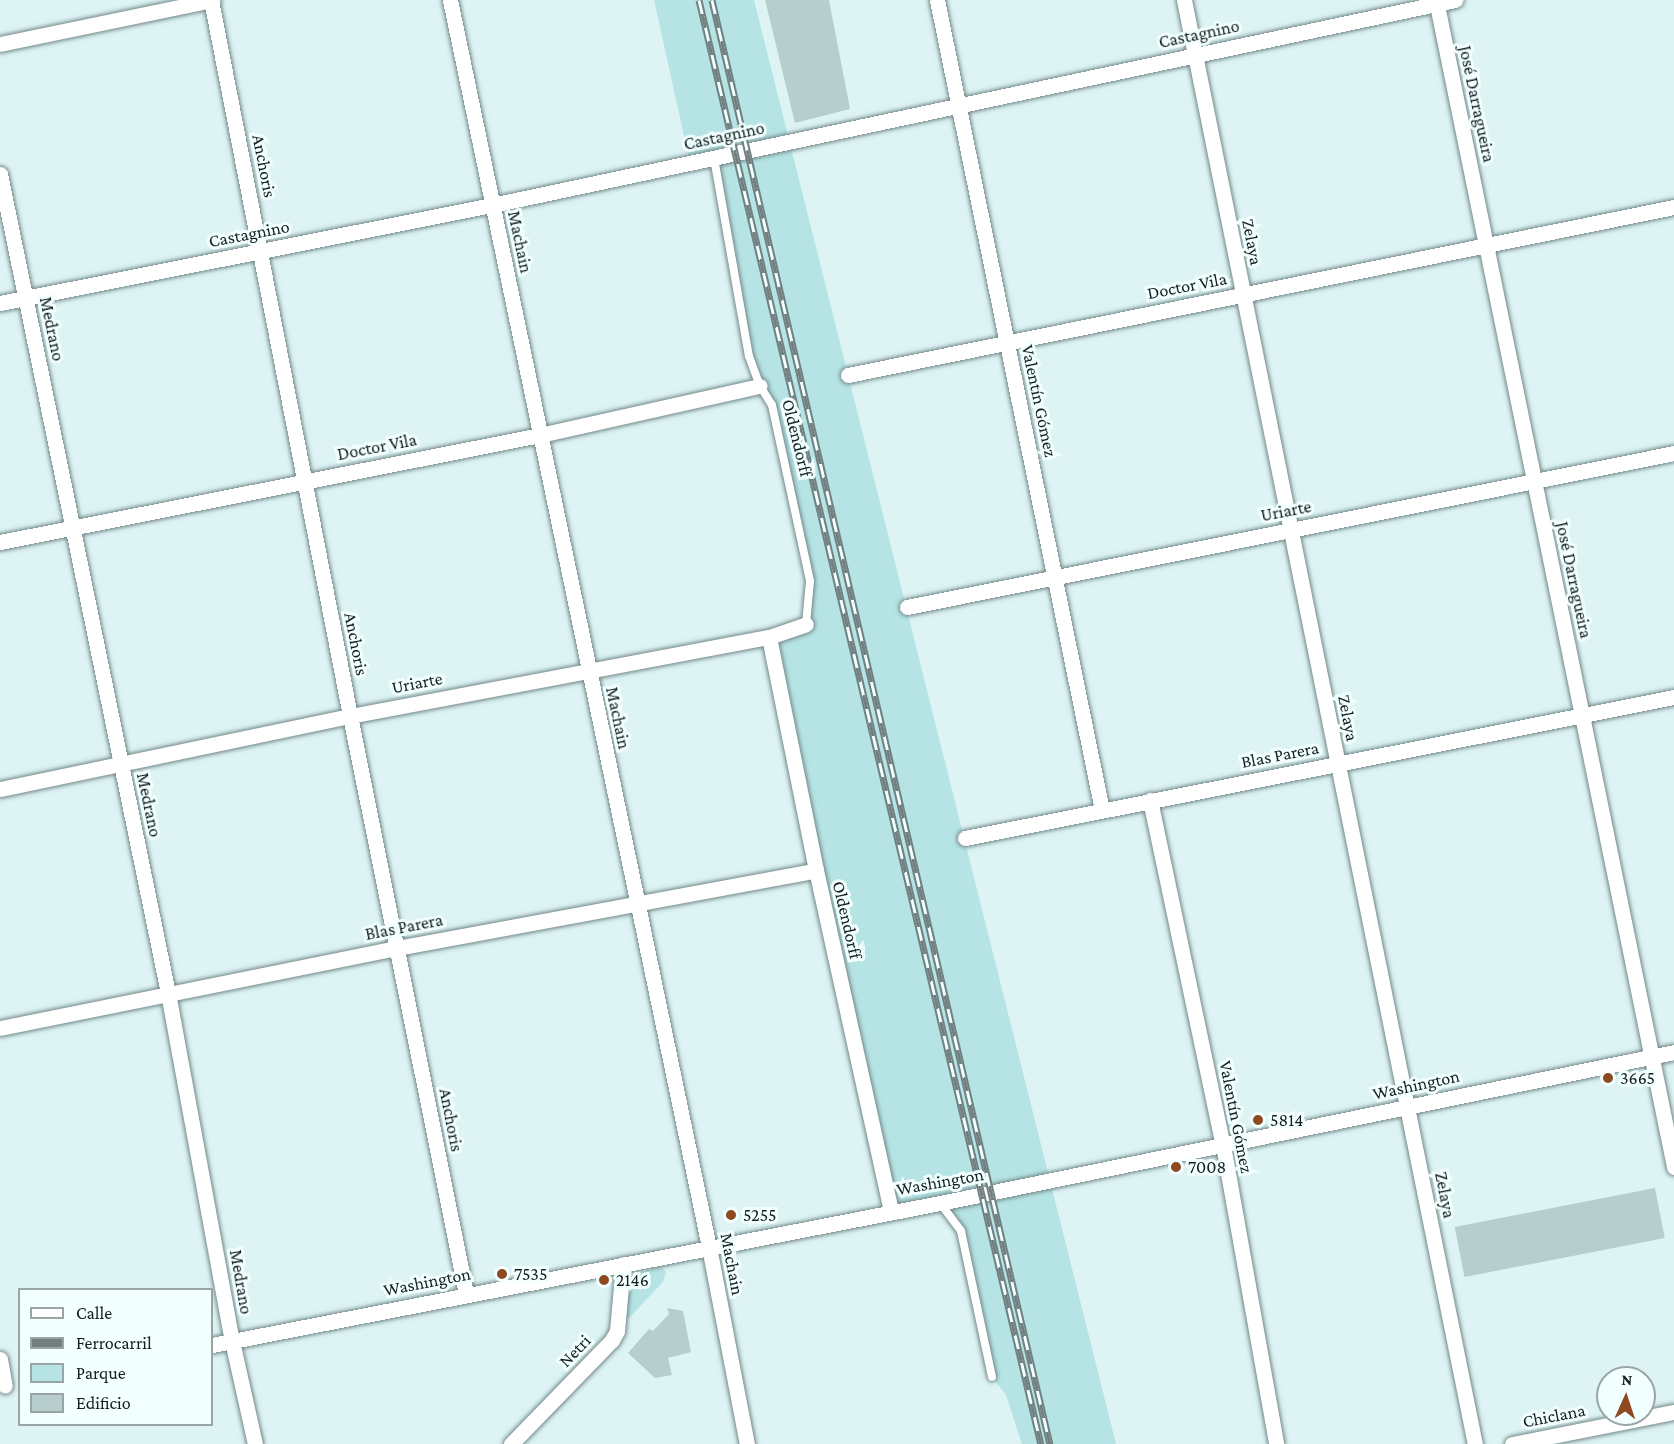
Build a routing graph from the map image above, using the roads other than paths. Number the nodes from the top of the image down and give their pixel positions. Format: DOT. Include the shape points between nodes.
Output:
graph roads {
  1 [pos="212,0"];
  2 [pos="450,0"];
  3 [pos="937,0"];
  4 [pos="1184,0"];
  5 [pos="1455,0"];
  6 [pos="1436,2"];
  7 [pos="0,44"];
  8 [pos="1195,55"];
  9 [pos="958,104"];
  10 [pos="714,158"];
  11 [pos="0,174"];
  12 [pos="492,206"];
  13 [pos="1674,207"];
  14 [pos="1486,245"];
  15 [pos="260,252"];
  16 [pos="1243,294"];
  17 [pos="26,299"];
  18 [pos="0,303"];
  19 [pos="1007,342"];
  20 [pos="848,375"];
  21 [pos="760,386"];
  22 [pos="540,435"];
  23 [pos="1674,453"];
  24 [pos="305,481"];
  25 [pos="1534,481"];
  26 [pos="72,527"];
  27 [pos="1291,530"];
  28 [pos="0,542"];
  29 [pos="1055,577"];
  30 [pos="906,607"];
  31 [pos="806,624"];
  32 [pos="769,637"];
  33 [pos="588,670"];
  34 [pos="1674,697"];
  35 [pos="1582,715"];
  36 [pos="350,716"];
  37 [pos="1338,763"];
  38 [pos="121,764"];
  39 [pos="0,789"];
  40 [pos="1150,800"];
  41 [pos="1102,810"];
  42 [pos="965,838"];
  43 [pos="816,870"];
  44 [pos="636,902"];
  45 [pos="397,948"];
  46 [pos="168,993"];
  47 [pos="0,1028"];
  48 [pos="1674,1052"];
  49 [pos="1651,1056"];
  50 [pos="1407,1107"];
  51 [pos="1223,1144"];
  52 [pos="1674,1167"];
  53 [pos="940,1203"];
  54 [pos="891,1210"];
  55 [pos="709,1246"];
  56 [pos="623,1264"];
  57 [pos="466,1294"];
  58 [pos="232,1341"];
  59 [pos="213,1345"];
  60 [pos="0,1359"];
  61 [pos="992,1377"];
  62 [pos="8,1386"];
  63 [pos="1674,1412"];
  64 [pos="255,1444"];
  65 [pos="511,1444"];
  66 [pos="747,1444"];
  67 [pos="1276,1444"];
  68 [pos="1475,1444"];
  69 [pos="1512,1444"];
  1 -- 7 [label="street"];
  1 -- 15 [label="street, Anchoris"];
  2 -- 12 [label="street, Machain"];
  3 -- 9 [label="street, Valentín Gómez"];
  4 -- 8 [label="street, Zelaya"];
  5 -- 6 [label="street, Castagnino"];
  6 -- 8 [label="street, Castagnino"];
  6 -- 14 [label="street, José Darragueira"];
  8 -- 9 [label="street, Castagnino"];
  8 -- 16 [label="street, Zelaya"];
  9 -- 10 [label="street, Castagnino"];
  9 -- 19 [label="street, Valentín Gómez"];
  10 -- 12 [label="street, Castagnino"];
  10 -- 21 [label="lane, Oldendorff" via="749,356"];
  11 -- 17 [label="street, Medrano"];
  12 -- 15 [label="street, Castagnino"];
  12 -- 22 [label="street, Machain"];
  13 -- 14 [label="street, Doctor Vila"];
  14 -- 16 [label="street, Doctor Vila"];
  14 -- 25 [label="street, José Darragueira"];
  15 -- 17 [label="street, Castagnino"];
  15 -- 24 [label="street, Anchoris"];
  16 -- 19 [label="street, Doctor Vila"];
  16 -- 27 [label="street, Zelaya"];
  17 -- 18 [label="street, Castagnino"];
  17 -- 26 [label="street, Medrano"];
  19 -- 20 [label="street, Doctor Vila"];
  19 -- 29 [label="street, Valentín Gómez"];
  21 -- 22 [label="street, Doctor Vila"];
  21 -- 31 [label="lane, Oldendorff" via="772,405 810,581"];
  22 -- 24 [label="street, Doctor Vila"];
  22 -- 33 [label="street, Machain"];
  23 -- 25 [label="street, Uriarte"];
  24 -- 26 [label="street, Doctor Vila"];
  24 -- 36 [label="street, Anchoris"];
  25 -- 27 [label="street, Uriarte"];
  25 -- 35 [label="street, José Darragueira"];
  26 -- 28 [label="street, Doctor Vila"];
  26 -- 38 [label="street, Medrano"];
  27 -- 29 [label="street, Uriarte"];
  27 -- 37 [label="street, Zelaya"];
  29 -- 30 [label="street, Uriarte"];
  29 -- 41 [label="street, Valentín Gómez"];
  31 -- 32 [label="street, Uriarte"];
  32 -- 33 [label="street, Uriarte"];
  32 -- 43 [label="street, Oldendorff"];
  33 -- 36 [label="street, Uriarte"];
  33 -- 44 [label="street, Machain"];
  34 -- 35 [label="street, Blas Parera"];
  35 -- 37 [label="street, Blas Parera"];
  35 -- 49 [label="street, José Darragueira"];
  36 -- 38 [label="street, Uriarte"];
  36 -- 45 [label="street, Anchoris"];
  37 -- 40 [label="street, Blas Parera"];
  37 -- 50 [label="street, Zelaya"];
  38 -- 39 [label="street, Uriarte"];
  38 -- 46 [label="street, Medrano"];
  40 -- 41 [label="street, Blas Parera"];
  40 -- 51 [label="street, Valentín Gómez"];
  41 -- 42 [label="street, Blas Parera"];
  43 -- 44 [label="street, Blas Parera"];
  43 -- 54 [label="street, Oldendorff"];
  44 -- 45 [label="street, Blas Parera"];
  44 -- 55 [label="street, Machain"];
  45 -- 46 [label="street, Blas Parera"];
  45 -- 57 [label="street, Anchoris"];
  46 -- 47 [label="street, Blas Parera"];
  46 -- 58 [label="street, Medrano"];
  48 -- 49 [label="street, Washington"];
  49 -- 50 [label="street, Washington"];
  49 -- 52 [label="street, José Darragueira"];
  50 -- 51 [label="street, Washington"];
  50 -- 68 [label="street, Zelaya"];
  51 -- 53 [label="street, Washington"];
  51 -- 67 [label="street, Valentín Gómez"];
  53 -- 54 [label="street, Washington"];
  53 -- 61 [label="lane" via="961,1231"];
  54 -- 55 [label="street, Washington"];
  55 -- 56 [label="street, Washington"];
  55 -- 66 [label="street, Machain"];
  56 -- 57 [label="street, Washington"];
  56 -- 65 [label="street, Netri" via="617,1331 612,1340"];
  57 -- 58 [label="street, Washington"];
  58 -- 59 [label="street, Washington"];
  58 -- 64 [label="street, Medrano"];
  60 -- 62 [label="street"];
  63 -- 69 [label="street, Chiclana"];
}
